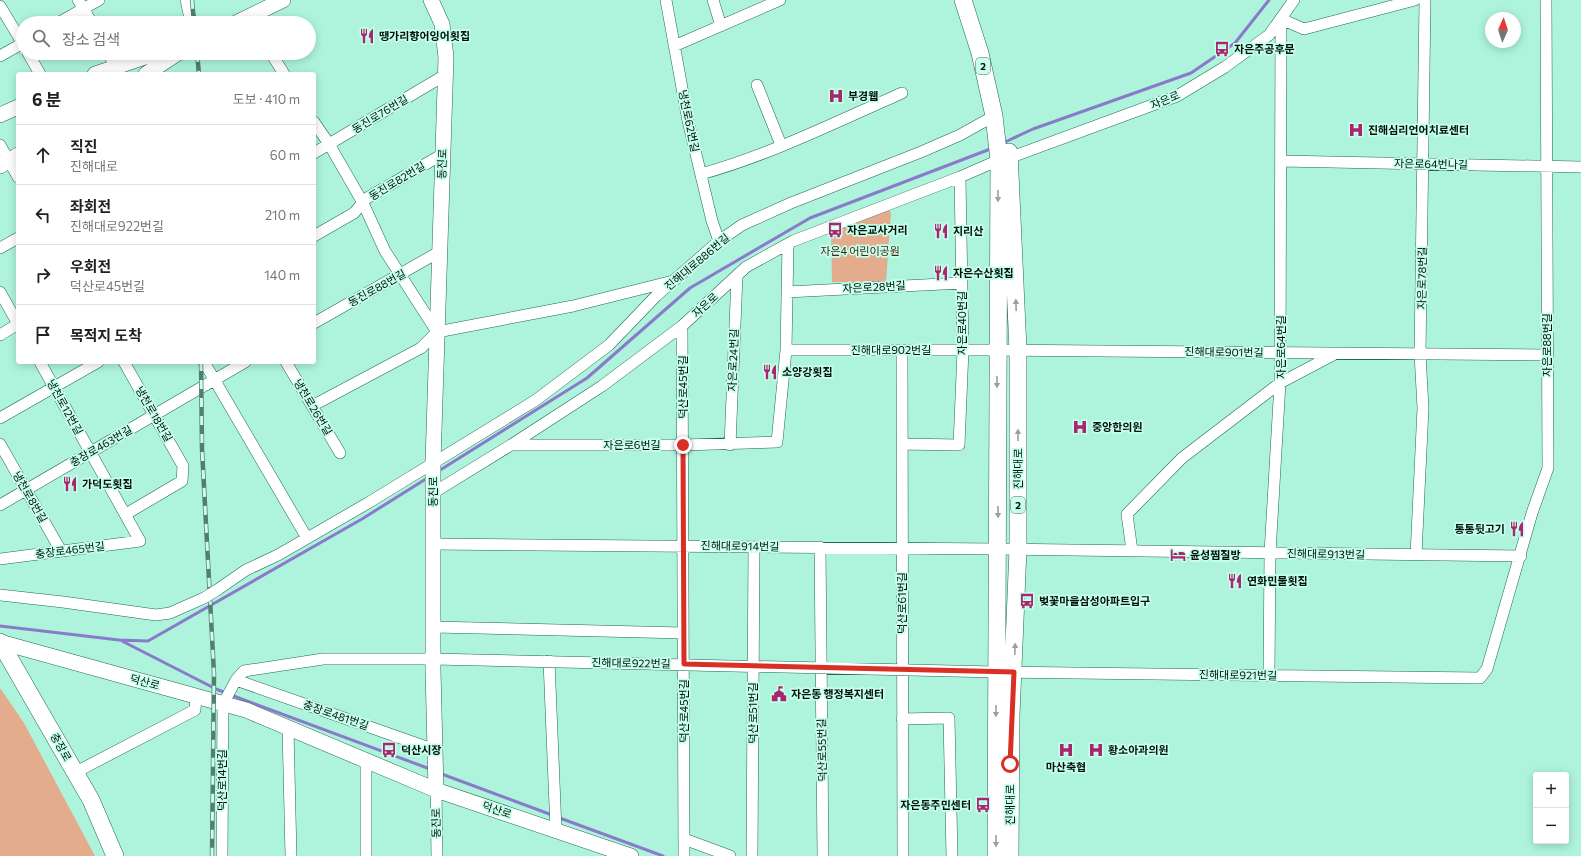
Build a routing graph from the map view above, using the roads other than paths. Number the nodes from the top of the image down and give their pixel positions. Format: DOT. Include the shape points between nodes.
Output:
graph roads {
  1 [pos="99,0"];
  2 [pos="186,0"];
  3 [pos="283,0"];
  4 [pos="431,0"];
  5 [pos="666,0"];
  6 [pos="712,0"];
  7 [pos="780,0"];
  8 [pos="963,0"];
  9 [pos="975,0"];
  10 [pos="1294,0"];
  11 [pos="1415,0"];
  12 [pos="1425,0"];
  13 [pos="1546,0"];
  14 [pos="768,2"];
  15 [pos="81,4"];
  16 [pos="0,6"];
  17 [pos="66,16"];
  18 [pos="88,16"];
  19 [pos="189,16"];
  20 [pos="259,16"];
  21 [pos="1281,19"];
  22 [pos="721,26"];
  23 [pos="16,33"];
  24 [pos="674,46"];
  25 [pos="16,49"];
  26 [pos="0,56"];
  27 [pos="32,60"];
  28 [pos="130,60"];
  29 [pos="167,60"];
  30 [pos="275,60"];
  31 [pos="115,64"];
  32 [pos="39,72"];
  33 [pos="99,72"];
  34 [pos="149,72"];
  35 [pos="283,72"];
  36 [pos="445,75"];
  37 [pos="756,85"];
  38 [pos="902,93"];
  39 [pos="16,108"];
  40 [pos="0,115"];
  41 [pos="994,116"];
  42 [pos="316,125"];
  43 [pos="1000,131"];
  44 [pos="329,144"];
  45 [pos="0,145"];
  46 [pos="781,145"];
  47 [pos="316,153"];
  48 [pos="443,154"];
  49 [pos="1004,157"];
  50 [pos="9,160"];
  51 [pos="1281,161"];
  52 [pos="1423,163"];
  53 [pos="1546,166"];
  54 [pos="1581,167"];
  55 [pos="16,173"];
  56 [pos="700,174"];
  57 [pos="960,177"];
  58 [pos="363,203"];
  59 [pos="316,235"];
  60 [pos="16,239"];
  61 [pos="719,241"];
  62 [pos="788,244"];
  63 [pos="0,248"];
  64 [pos="439,252"];
  65 [pos="400,274"];
  66 [pos="737,276"];
  67 [pos="676,281"];
  68 [pos="962,283"];
  69 [pos="0,292"];
  70 [pos="787,292"];
  71 [pos="16,320"];
  72 [pos="316,322"];
  73 [pos="16,325"];
  74 [pos="682,326"];
  75 [pos="437,332"];
  76 [pos="0,335"];
  77 [pos="786,350"];
  78 [pos="902,350"];
  79 [pos="962,350"];
  80 [pos="997,350"];
  81 [pos="1018,350"];
  82 [pos="1281,353"];
  83 [pos="1335,353"];
  84 [pos="1420,354"];
  85 [pos="1547,356"];
  86 [pos="41,364"];
  87 [pos="94,364"];
  88 [pos="125,364"];
  89 [pos="205,364"];
  90 [pos="242,364"];
  91 [pos="287,364"];
  92 [pos="214,380"];
  93 [pos="1280,383"];
  94 [pos="54,387"];
  95 [pos="312,406"];
  96 [pos="154,415"];
  97 [pos="0,418"];
  98 [pos="0,444"];
  99 [pos="730,444"];
  100 [pos="902,444"];
  101 [pos="511,445"];
  102 [pos="683,445"];
  103 [pos="90,452"];
  104 [pos="340,453"];
  105 [pos="433,462"];
  106 [pos="26,490"];
  107 [pos="433,493"];
  108 [pos="0,505"];
  109 [pos="126,514"];
  110 [pos="304,533"];
  111 [pos="140,541"];
  112 [pos="433,544"];
  113 [pos="683,546"];
  114 [pos="754,546"];
  115 [pos="820,547"];
  116 [pos="902,548"];
  117 [pos="998,549"];
  118 [pos="1018,549"];
  119 [pos="61,551"];
  120 [pos="1132,551"];
  121 [pos="1270,553"];
  122 [pos="1416,555"];
  123 [pos="1520,556"];
  124 [pos="0,559"];
  125 [pos="0,595"];
  126 [pos="433,628"];
  127 [pos="683,633"];
  128 [pos="0,642"];
  129 [pos="549,661"];
  130 [pos="433,664"];
  131 [pos="684,664"];
  132 [pos="753,666"];
  133 [pos="821,668"];
  134 [pos="902,670"];
  135 [pos="996,672"];
  136 [pos="1014,672"];
  137 [pos="1269,675"];
  138 [pos="1480,678"];
  139 [pos="236,680"];
  140 [pos="196,696"];
  141 [pos="223,704"];
  142 [pos="902,719"];
  143 [pos="288,728"];
  144 [pos="435,750"];
  145 [pos="366,761"];
  146 [pos="76,772"];
  147 [pos="436,790"];
  148 [pos="556,830"];
  149 [pos="684,839"];
  150 [pos="115,856"];
  151 [pos="222,856"];
  152 [pos="291,856"];
  153 [pos="366,856"];
  154 [pos="437,856"];
  155 [pos="631,856"];
  156 [pos="684,856"];
  157 [pos="730,856"];
  158 [pos="752,856"];
  159 [pos="823,856"];
  160 [pos="903,856"];
  161 [pos="952,856"];
  162 [pos="996,856"];
  163 [pos="1010,856"];
  1 -- 15 [label="street"];
  2 -- 19 [label="street"];
  3 -- 20 [label="street"];
  4 -- 36 [label="street, 동진로" via="442,24"];
  5 -- 24 [label="street, 냉천로62번길"];
  6 -- 22 [label="street"];
  7 -- 14 [label="street"];
  8 -- 41 [label="main road, 2" via="980,52"];
  9 -- 43 [label="main road, 2" via="990,50"];
  10 -- 21 [label="street, 자은로"];
  11 -- 21 [label="street" via="1304,29"];
  12 -- 52 [label="street, 자은로78번길"];
  13 -- 53 [label="street, 자은로88번길"];
  14 -- 22 [label="street"];
  15 -- 17 [label="street"];
  15 -- 18 [label="street"];
  16 -- 23 [label="street"];
  21 -- 49 [label="street, 자은로" via="1269,35 1225,67 1177,96"];
  21 -- 51 [label="street, 자은로64번길"];
  22 -- 24 [label="street"];
  24 -- 56 [label="street, 냉천로62번길"];
  25 -- 26 [label="street"];
  27 -- 32 [label="street"];
  28 -- 31 [label="street"];
  29 -- 34 [label="street"];
  30 -- 35 [label="street"];
  31 -- 33 [label="street"];
  36 -- 44 [label="street, 동진로76번길"];
  36 -- 48 [label="street, 동진로"];
  37 -- 46 [label="street"];
  38 -- 46 [label="street"];
  39 -- 40 [label="street"];
  41 -- 43 [label="main road, 2"];
  41 -- 61 [label="street, 진해대로886번길" via="960,135 921,152 742,225"];
  42 -- 44 [label="street"];
  43 -- 49 [label="main road, 2"];
  44 -- 47 [label="street, 동진로76번길"];
  44 -- 58 [label="street"];
  45 -- 50 [label="street"];
  46 -- 56 [label="street" via="726,167"];
  48 -- 58 [label="street, 동진로82번길" via="367,198"];
  48 -- 64 [label="street, 동진로"];
  49 -- 57 [label="street, 자은로"];
  49 -- 80 [label="main road, 진해대로 / 2, one-way"];
  81 -- 49 [label="main road, 진해대로 / 2, one-way"];
  50 -- 55 [label="street"];
  51 -- 52 [label="street, 자은로64번나길"];
  51 -- 82 [label="street, 자은로64번길"];
  52 -- 53 [label="street, 자은로64번나길"];
  52 -- 84 [label="street, 자은로78번길"];
  53 -- 54 [label="street, 자은로64번나길"];
  53 -- 85 [label="street, 자은로88번길"];
  56 -- 61 [label="street, 냉천로62번길"];
  57 -- 62 [label="street, 자은로"];
  57 -- 68 [label="street, 자은로40번길"];
  58 -- 59 [label="street, 동진로82번길" via="354,213"];
  58 -- 65 [label="street" via="385,252"];
  60 -- 63 [label="street"];
  61 -- 67 [label="street, 진해대로886번길"];
  62 -- 66 [label="street, 자은로" via="746,267"];
  62 -- 70 [label="street"];
  64 -- 65 [label="street, 동진로88번길"];
  64 -- 75 [label="street, 동진로"];
  65 -- 72 [label="street, 동진로88번길"];
  65 -- 75 [label="street"];
  66 -- 74 [label="street, 자은로"];
  66 -- 99 [label="street, 자은로24번길"];
  67 -- 75 [label="street" via="573,306"];
  67 -- 105 [label="street, 진해대로886번길" via="656,296 609,345 536,400"];
  68 -- 70 [label="street, 자은로28번길"];
  68 -- 79 [label="street, 자은로40번길"];
  69 -- 71 [label="street"];
  70 -- 77 [label="street"];
  73 -- 76 [label="street"];
  74 -- 101 [label="street, 자은로" via="602,386"];
  74 -- 102 [label="street, 덕산로45번길"];
  75 -- 95 [label="street" via="421,348"];
  75 -- 105 [label="street, 동진로"];
  77 -- 78 [label="street, 진해대로902번길"];
  77 -- 99 [label="street, 자은로6번길" via="778,442"];
  78 -- 79 [label="street, 진해대로902번길"];
  78 -- 100 [label="street, 덕산로61번길"];
  79 -- 80 [label="street, 진해대로902번길"];
  79 -- 100 [label="street, 자은로40번길" via="959,446"];
  80 -- 81 [label="street, 진해대로901번길"];
  80 -- 117 [label="main road, 진해대로 / 2, one-way"];
  81 -- 82 [label="street, 진해대로901번길"];
  118 -- 81 [label="main road, 진해대로 / 2, one-way"];
  82 -- 83 [label="street, 진해대로901번길"];
  82 -- 93 [label="street, 자은로64번길"];
  83 -- 84 [label="street, 진해대로901번길"];
  83 -- 93 [label="street"];
  84 -- 85 [label="street, 진해대로901번길"];
  84 -- 122 [label="street, 자은로78번길" via="1424,408"];
  85 -- 123 [label="street, 자은로88번길" via="1548,468"];
  86 -- 94 [label="street, 냉천로12번길"];
  87 -- 94 [label="street"];
  88 -- 96 [label="street, 냉천로18번길"];
  89 -- 92 [label="street"];
  90 -- 92 [label="street"];
  91 -- 95 [label="street, 냉천로26번길"];
  92 -- 96 [label="street, 충장로463번길"];
  92 -- 110 [label="street"];
  93 -- 120 [label="street" via="1182,458 1127,514"];
  93 -- 121 [label="street, 자은로64번길"];
  94 -- 97 [label="street"];
  94 -- 103 [label="street, 냉천로12번길"];
  95 -- 104 [label="street, 냉천로26번길"];
  96 -- 103 [label="street, 충장로463번길"];
  96 -- 109 [label="street, 냉천로18번길" via="183,466 182,482"];
  98 -- 106 [label="street, 냉천로8번길"];
  99 -- 102 [label="street, 자은로6번길"];
  100 -- 116 [label="street, 덕산로61번길"];
  101 -- 102 [label="street, 자은로6번길"];
  101 -- 107 [label="street, 자은로"];
  102 -- 113 [label="street, 덕산로45번길"];
  103 -- 106 [label="street, 충장로463번길"];
  103 -- 109 [label="street, 냉천로12번길"];
  105 -- 107 [label="street, 동진로"];
  105 -- 125 [label="street, 진해대로886번길, bridge" via="315,534 246,570 204,598 170,613 156,615"];
  106 -- 108 [label="street, 충장로463번길"];
  106 -- 119 [label="street, 냉천로8번길"];
  107 -- 112 [label="street, 동진로"];
  109 -- 111 [label="street, 냉천로12번길"];
  111 -- 119 [label="street, 충장로465번길"];
  112 -- 113 [label="street, 진해대로914번길"];
  112 -- 126 [label="street, 동진로"];
  113 -- 114 [label="street, 진해대로914번길"];
  113 -- 127 [label="street, 덕산로45번길"];
  114 -- 115 [label="street, 진해대로914번길"];
  114 -- 132 [label="street, 덕산로51번길"];
  115 -- 116 [label="street, 진해대로914번길"];
  115 -- 133 [label="street, 덕산로55번길"];
  116 -- 117 [label="street, 진해대로914번길"];
  116 -- 134 [label="street, 덕산로61번길"];
  117 -- 118 [label="street, 진해대로913번길"];
  117 -- 135 [label="main road, 진해대로 / 2"];
  118 -- 120 [label="street, 진해대로913번길"];
  136 -- 118 [label="main road, 진해대로 / 2, one-way"];
  119 -- 124 [label="street, 충장로465번길"];
  120 -- 121 [label="street, 진해대로913번길"];
  121 -- 122 [label="street, 진해대로913번길"];
  121 -- 137 [label="street, 자은로64번길"];
  122 -- 123 [label="street, 진해대로913번길"];
  123 -- 138 [label="street, 자은로88번길" via="1487,669"];
  126 -- 127 [label="street"];
  126 -- 130 [label="street, 동진로"];
  127 -- 131 [label="street, 덕산로45번길"];
  128 -- 140 [label="street, 덕산로"];
  128 -- 146 [label="main road, 충장로"];
  129 -- 130 [label="street, 진해대로922번길"];
  129 -- 131 [label="street, 진해대로922번길"];
  129 -- 148 [label="street"];
  130 -- 139 [label="street" via="323,659 244,671"];
  130 -- 144 [label="street, 동진로"];
  131 -- 132 [label="street, 진해대로922번길"];
  131 -- 149 [label="street, 덕산로45번길"];
  132 -- 133 [label="street, 진해대로922번길"];
  132 -- 158 [label="street, 덕산로51번길"];
  133 -- 134 [label="street, 진해대로922번길"];
  133 -- 159 [label="street, 덕산로55번길"];
  134 -- 135 [label="street, 진해대로922번길"];
  134 -- 142 [label="street, 덕산로61번길"];
  135 -- 136 [label="street, 진해대로921번길"];
  135 -- 162 [label="main road, 진해대로 / 2, one-way"];
  136 -- 137 [label="street, 진해대로921번길"];
  136 -- 163 [label="main road, 진해대로 / 2" via="1011,715"];
  137 -- 138 [label="street, 진해대로921번길"];
  139 -- 141 [label="street"];
  139 -- 144 [label="street, 충장로481번길"];
  140 -- 141 [label="street, 덕산로"];
  140 -- 146 [label="street" via="194,710"];
  141 -- 143 [label="street, 덕산로" via="246,710"];
  141 -- 151 [label="street, 덕산로14번길"];
  142 -- 160 [label="street, 덕산로61번길"];
  142 -- 161 [label="street" via="949,718"];
  143 -- 145 [label="street, 덕산로"];
  143 -- 152 [label="street"];
  144 -- 147 [label="street, 동진로"];
  145 -- 147 [label="street, 덕산로"];
  145 -- 153 [label="street"];
  146 -- 150 [label="main road, 충장로"];
  147 -- 148 [label="street, 덕산로"];
  147 -- 154 [label="street, 동진로"];
  148 -- 155 [label="street, 덕산로"];
  149 -- 156 [label="street, 덕산로45번길"];
  149 -- 157 [label="street"];
}
